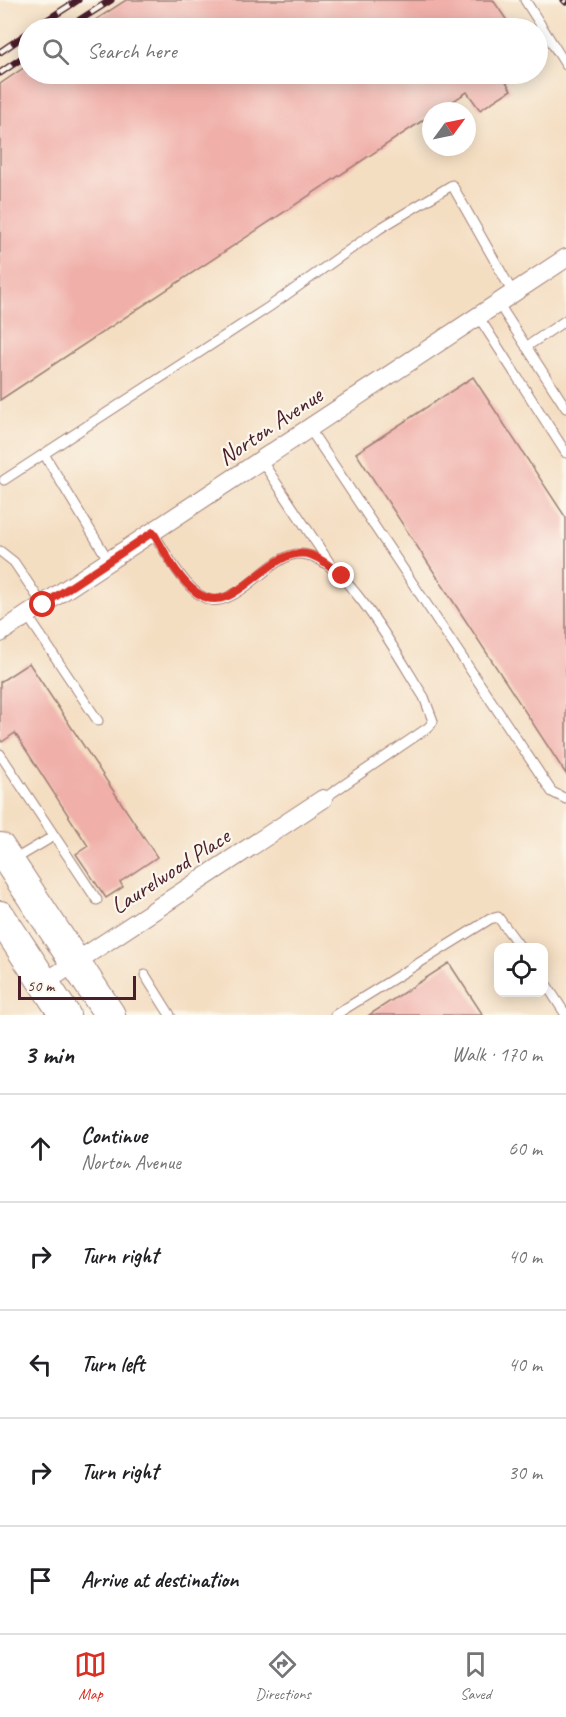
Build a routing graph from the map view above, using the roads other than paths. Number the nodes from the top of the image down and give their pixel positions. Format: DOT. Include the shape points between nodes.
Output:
graph roads {
  1 [pos="525,0"];
  2 [pos="536,18"];
  3 [pos="548,36"];
  4 [pos="566,65"];
  5 [pos="566,258"];
  6 [pos="506,298"];
  7 [pos="478,316"];
  8 [pos="566,320"];
  9 [pos="526,347"];
  10 [pos="566,408"];
  11 [pos="309,428"];
  12 [pos="566,453"];
  13 [pos="44,454"];
  14 [pos="261,460"];
  15 [pos="4,480"];
  16 [pos="153,532"];
  17 [pos="0,551"];
  18 [pos="109,561"];
  19 [pos="334,570"];
  20 [pos="43,605"];
  21 [pos="27,615"];
  22 [pos="0,633"];
  23 [pos="98,721"];
  24 [pos="0,754"];
  25 [pos="323,799"];
  26 [pos="566,799"];
  27 [pos="54,836"];
  28 [pos="5,855"];
  29 [pos="97,900"];
  30 [pos="0,916"];
  31 [pos="517,943"];
  32 [pos="75,962"];
  33 [pos="144,975"];
  34 [pos="44,983"];
  35 [pos="548,988"];
  36 [pos="65,1015"];
  37 [pos="110,1015"];
  38 [pos="170,1015"];
  39 [pos="335,1015"];
  40 [pos="566,1015"];
  1 -- 2 [label="lane"];
  3 -- 4 [label="lane"];
  5 -- 6 [label="street, Norton Avenue"];
  6 -- 7 [label="street, Norton Avenue"];
  6 -- 9 [label="lane"];
  6 -- 13 [label="lane" via="452,185 379,229 269,308"];
  7 -- 11 [label="street, Norton Avenue"];
  7 -- 12 [label="lane"];
  8 -- 9 [label="lane"];
  9 -- 10 [label="lane"];
  11 -- 14 [label="street, Norton Avenue"];
  11 -- 26 [label="lane" via="552,792"];
  13 -- 15 [label="lane"];
  13 -- 18 [label="lane"];
  14 -- 16 [label="street, Norton Avenue"];
  14 -- 19 [label="lane"];
  16 -- 18 [label="street, Norton Avenue"];
  16 -- 19 [label="lane" via="183,578 196,593 210,600 221,600 288,555 311,555"];
  17 -- 20 [label="lane" via="14,562"];
  18 -- 20 [label="street, Norton Avenue"];
  19 -- 25 [label="lane" via="348,582 424,697 433,721"];
  20 -- 21 [label="street, Norton Avenue"];
  21 -- 22 [label="street, Norton Avenue"];
  21 -- 23 [label="lane"];
  24 -- 27 [label="lane"];
  25 -- 32 [label="street, Laurelwood Place"];
  27 -- 28 [label="lane"];
  27 -- 29 [label="lane"];
  28 -- 32 [label="main road"];
  30 -- 34 [label="main road"];
  31 -- 39 [label="lane" via="498,917 490,919"];
  32 -- 34 [label="street, Laurelwood Place"];
  32 -- 37 [label="main road"];
  33 -- 38 [label="lane"];
  34 -- 36 [label="main road"];
  35 -- 40 [label="lane"];
}
